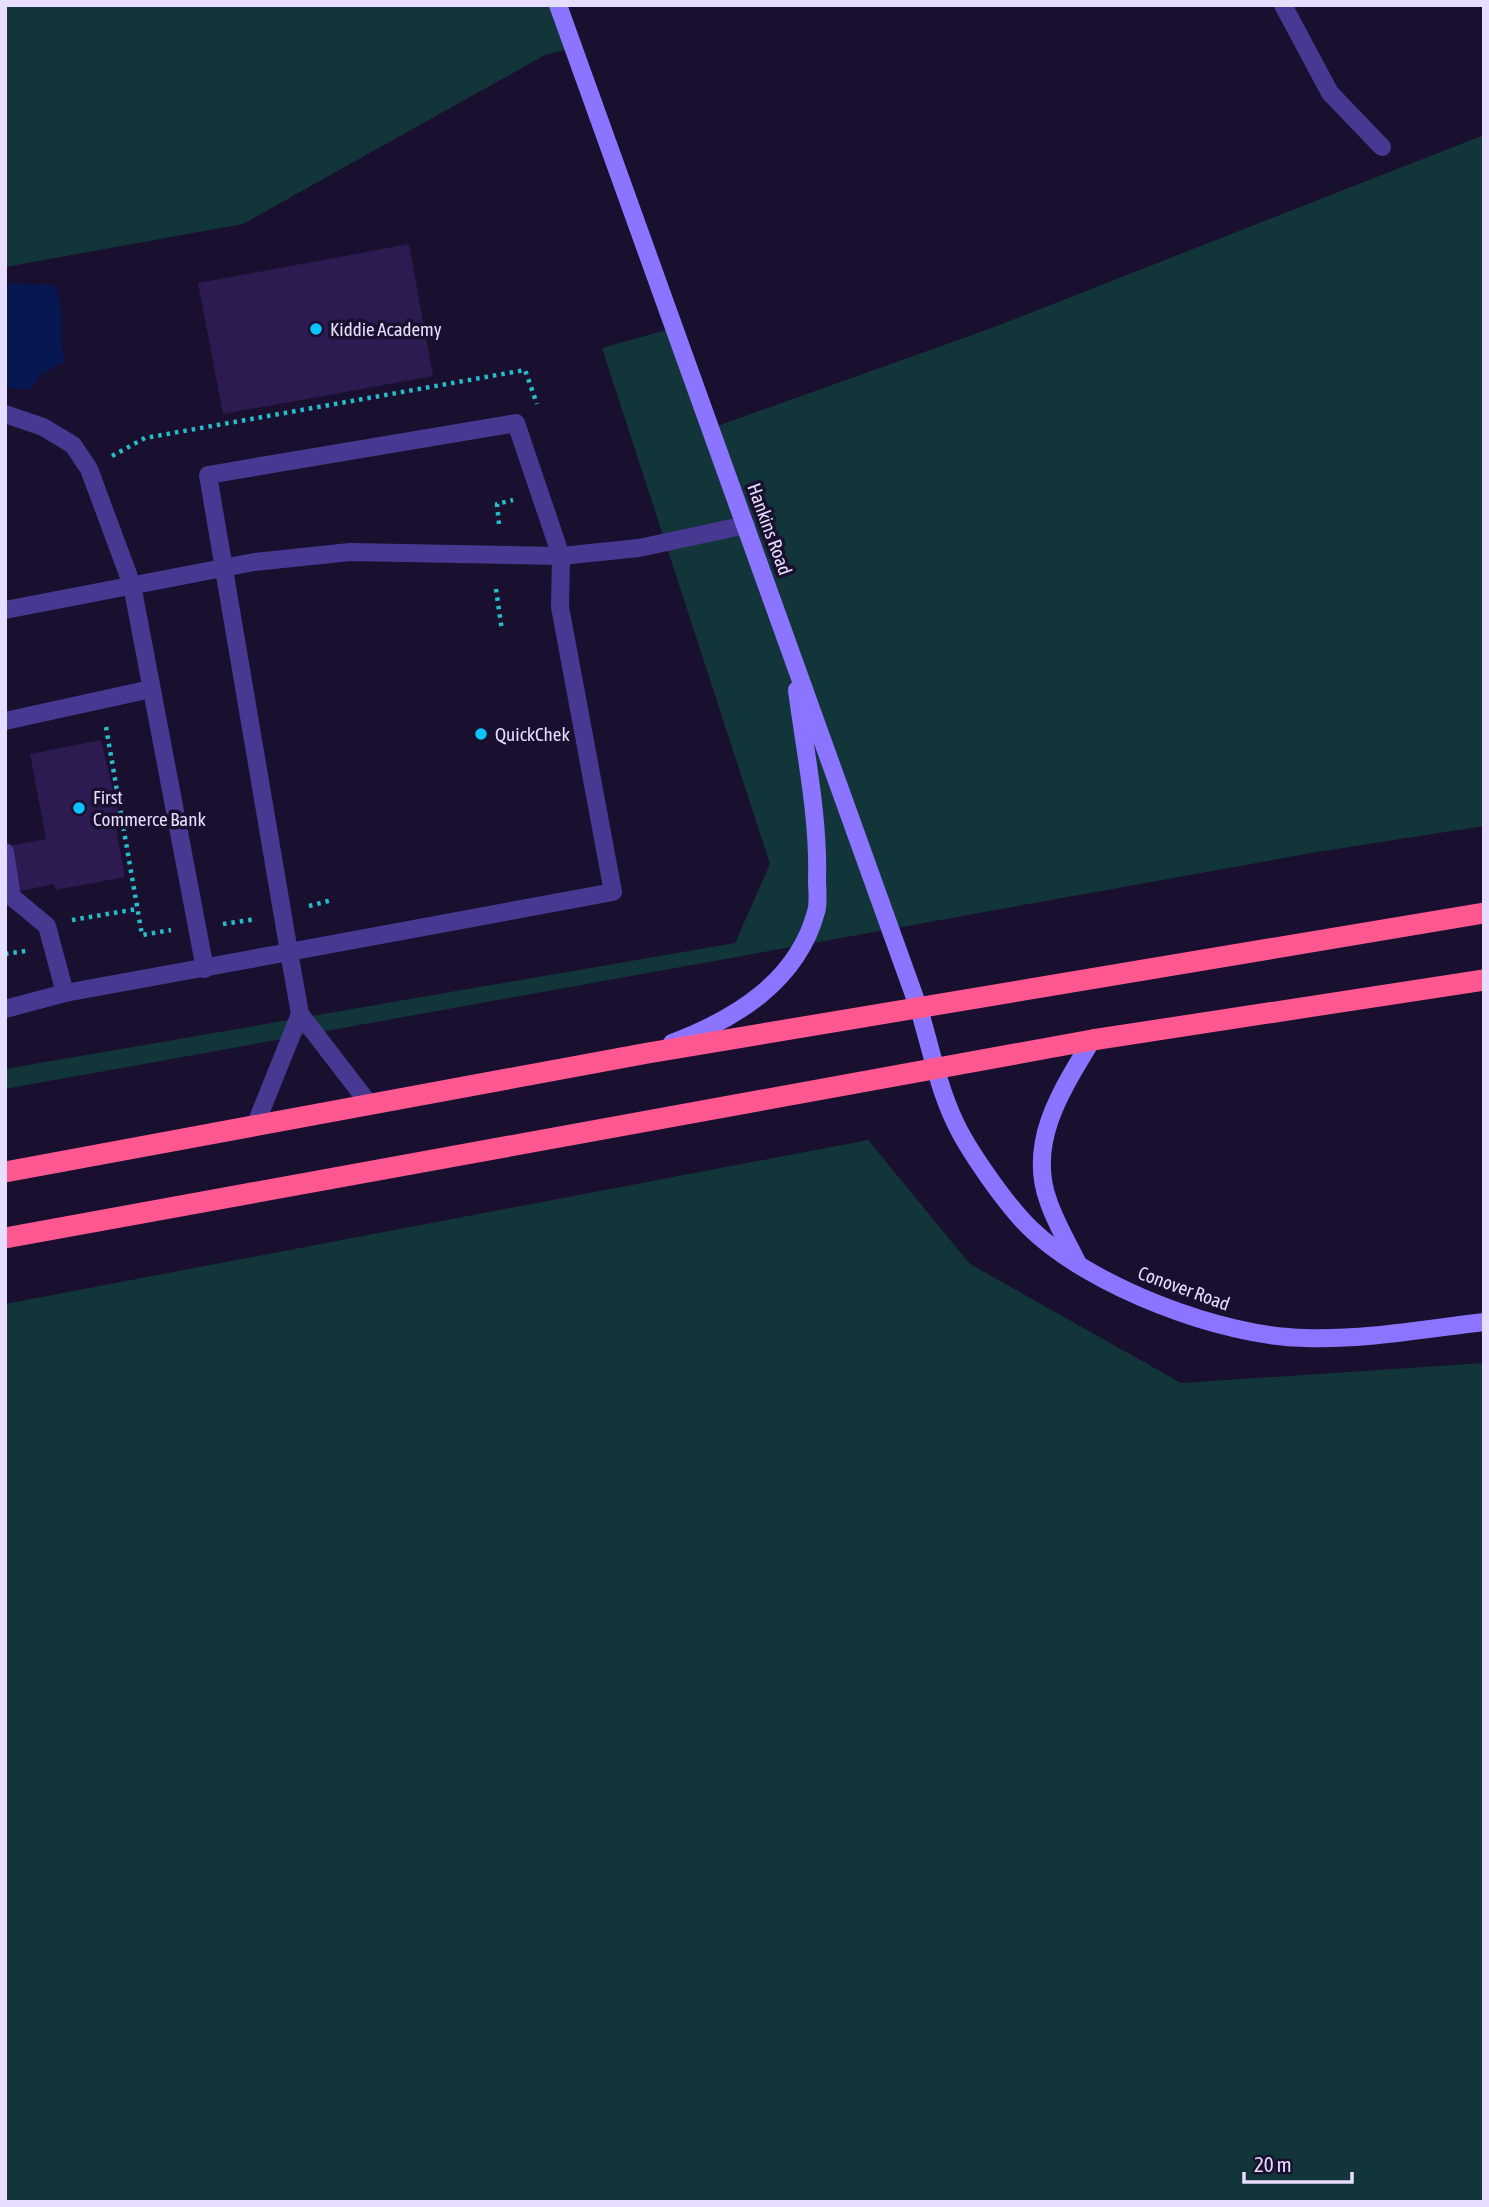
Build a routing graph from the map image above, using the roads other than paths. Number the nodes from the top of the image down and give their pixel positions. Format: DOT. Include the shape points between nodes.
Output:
graph roads {
  1 [pos="558,5"];
  2 [pos="1283,5"];
  3 [pos="1382,147"];
  4 [pos="5,414"];
  5 [pos="746,525"];
  6 [pos="561,556"];
  7 [pos="224,567"];
  8 [pos="132,585"];
  9 [pos="5,610"];
  10 [pos="792,651"];
  11 [pos="151,689"];
  12 [pos="5,721"];
  13 [pos="5,852"];
  14 [pos="1484,913"];
  15 [pos="289,952"];
  16 [pos="205,969"];
  17 [pos="1484,980"];
  18 [pos="65,993"];
  19 [pos="5,1009"];
  20 [pos="919,1009"];
  21 [pos="300,1014"];
  22 [pos="1092,1040"];
  23 [pos="648,1053"];
  24 [pos="937,1069"];
  25 [pos="370,1105"];
  26 [pos="255,1126"];
  27 [pos="5,1172"];
  28 [pos="5,1238"];
  29 [pos="1079,1267"];
  30 [pos="1484,1322"];
  1 -- 5 [label="main road, Hankins Road"];
  2 -- 3 [label="street" via="1330,93"];
  4 -- 8 [label="street" via="43,427 73,445 89,468"];
  5 -- 6 [label="street" via="639,548"];
  5 -- 10 [label="main road, Hankins Road"];
  6 -- 7 [label="street" via="350,552"];
  6 -- 7 [label="street" via="516,423 208,475"];
  6 -- 15 [label="street" via="560,607 613,892"];
  7 -- 8 [label="street"];
  7 -- 15 [label="street"];
  8 -- 9 [label="street"];
  8 -- 11 [label="street"];
  10 -- 20 [label="main road, Hankins Road"];
  10 -- 23 [label="main road" via="818,849 817,911 799,952 782,976 750,1005"];
  11 -- 12 [label="street"];
  11 -- 16 [label="street"];
  13 -- 18 [label="street" via="12,897 47,926"];
  14 -- 20 [label="highway"];
  15 -- 16 [label="street"];
  15 -- 21 [label="street"];
  16 -- 18 [label="street"];
  17 -- 22 [label="highway"];
  18 -- 19 [label="street"];
  20 -- 23 [label="highway"];
  20 -- 24 [label="main road, Hankins Road"];
  21 -- 25 [label="street"];
  21 -- 26 [label="street"];
  22 -- 24 [label="highway"];
  22 -- 29 [label="main road" via="1054,1103 1042,1150 1047,1198"];
  23 -- 25 [label="highway"];
  24 -- 28 [label="highway"];
  24 -- 29 [label="main road, Conover Road" via="954,1120 986,1171 1029,1228"];
  25 -- 26 [label="highway"];
  26 -- 27 [label="highway"];
  29 -- 30 [label="main road, Conover Road" via="1151,1302 1228,1326 1304,1339"];
}
